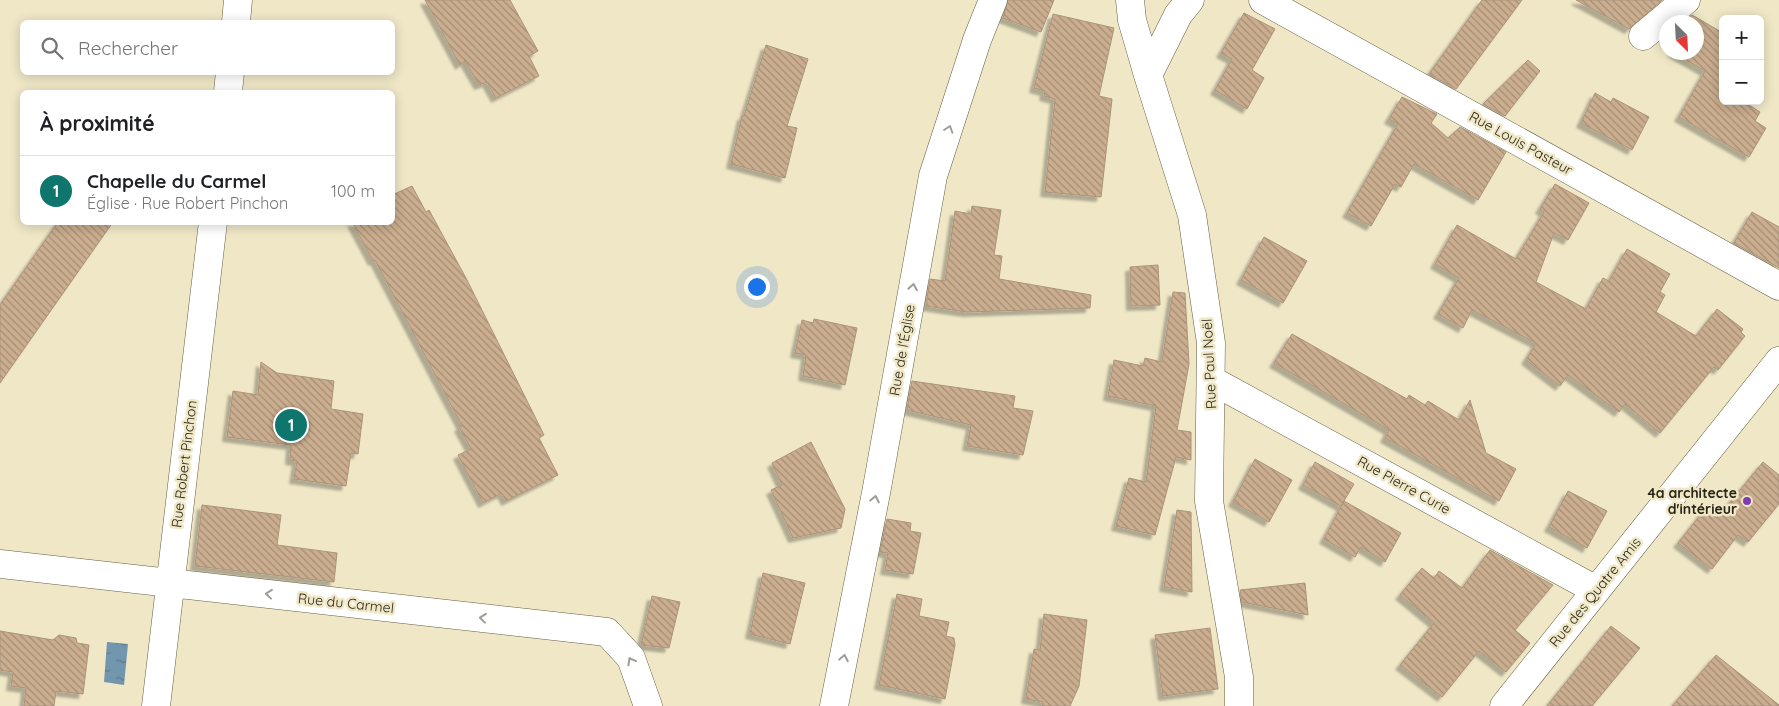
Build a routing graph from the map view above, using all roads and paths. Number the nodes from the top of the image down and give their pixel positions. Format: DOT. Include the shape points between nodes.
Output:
graph roads {
  1 [pos="238,0"];
  2 [pos="993,0"];
  3 [pos="1130,0"];
  4 [pos="1190,0"];
  5 [pos="1263,0"];
  6 [pos="1686,0"];
  7 [pos="236,20"];
  8 [pos="1643,36"];
  9 [pos="230,75"];
  10 [pos="1148,75"];
  11 [pos="228,90"];
  12 [pos="212,225"];
  13 [pos="1779,286"];
  14 [pos="1779,361"];
  15 [pos="1211,380"];
  16 [pos="0,564"];
  17 [pos="170,583"];
  18 [pos="1596,590"];
  19 [pos="156,706"];
  20 [pos="648,706"];
  21 [pos="834,706"];
  22 [pos="1239,706"];
  23 [pos="1504,706"];
  1 -- 7 [label="street"];
  21 -- 2 [label="street, Rue de l'Église, one-way" via="933,176"];
  3 -- 10 [label="street, Rue Paul Noël" via="1132,20"];
  4 -- 10 [label="street" via="1178,15"];
  5 -- 13 [label="street, Rue Louis Pasteur"];
  6 -- 8 [label="street"];
  9 -- 11 [label="street"];
  10 -- 15 [label="street, Rue Paul Noël" via="1192,215 1211,343"];
  12 -- 17 [label="street, Rue Robert Pinchon"];
  14 -- 18 [label="street, Rue des Quatre Amis"];
  15 -- 18 [label="street, Rue Pierre Curie"];
  15 -- 22 [label="street, Rue Paul Noël" via="1209,501 1239,677"];
  16 -- 17 [label="street, Rue du Carmel"];
  17 -- 19 [label="street, Rue Robert Pinchon"];
  20 -- 17 [label="street, Rue du Carmel, one-way" via="632,658 607,632"];
  18 -- 23 [label="street, Rue des Quatre Amis"];
}
